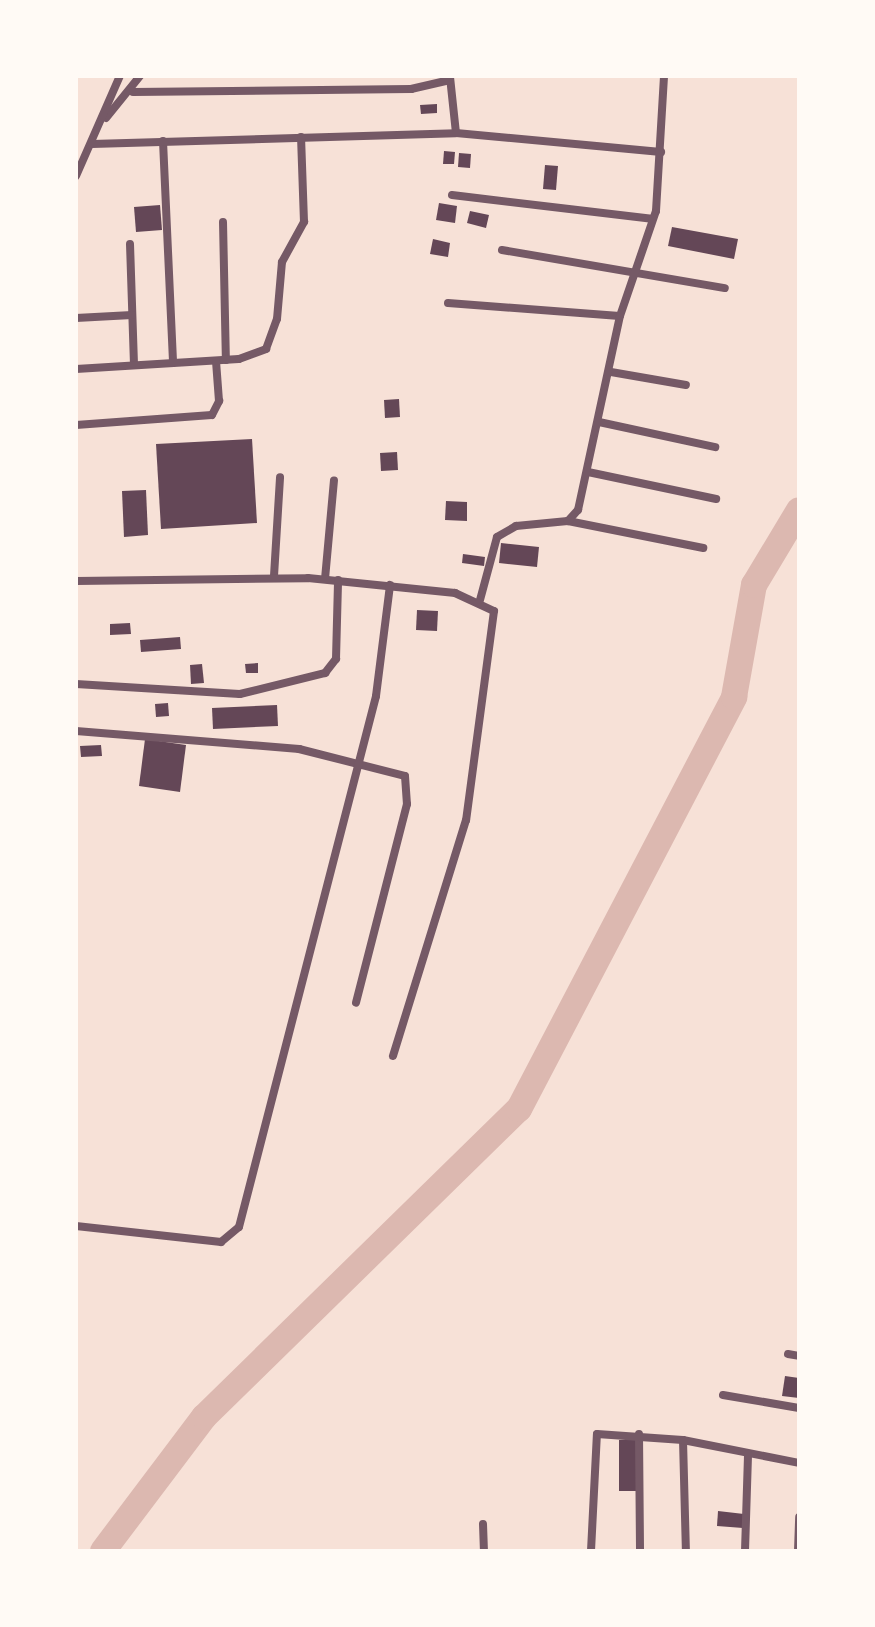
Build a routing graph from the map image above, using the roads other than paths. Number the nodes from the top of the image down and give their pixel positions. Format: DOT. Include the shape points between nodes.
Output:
graph roads {
  1 [pos="120,76"];
  2 [pos="140,76"];
  3 [pos="664,76"];
  4 [pos="450,78"];
  5 [pos="133,92"];
  6 [pos="103,120"];
  7 [pos="456,133"];
  8 [pos="301,137"];
  9 [pos="163,141"];
  10 [pos="92,144"];
  11 [pos="661,152"];
  12 [pos="80,163"];
  13 [pos="76,176"];
  14 [pos="452,195"];
  15 [pos="652,219"];
  16 [pos="223,222"];
  17 [pos="130,244"];
  18 [pos="502,250"];
  19 [pos="634,269"];
  20 [pos="725,288"];
  21 [pos="448,303"];
  22 [pos="132,315"];
  23 [pos="620,316"];
  24 [pos="76,318"];
  25 [pos="226,360"];
  26 [pos="216,361"];
  27 [pos="173,363"];
  28 [pos="134,365"];
  29 [pos="76,369"];
  30 [pos="611,372"];
  31 [pos="686,385"];
  32 [pos="599,422"];
  33 [pos="76,425"];
  34 [pos="715,447"];
  35 [pos="588,472"];
  36 [pos="280,477"];
  37 [pos="334,480"];
  38 [pos="716,499"];
  39 [pos="568,521"];
  40 [pos="703,548"];
  41 [pos="274,576"];
  42 [pos="325,579"];
  43 [pos="338,580"];
  44 [pos="76,581"];
  45 [pos="390,585"];
  46 [pos="480,600"];
  47 [pos="76,684"];
  48 [pos="76,731"];
  49 [pos="359,764"];
  50 [pos="356,1003"];
  51 [pos="393,1056"];
  52 [pos="76,1226"];
  53 [pos="788,1354"];
  54 [pos="799,1356"];
  55 [pos="723,1395"];
  56 [pos="799,1408"];
  57 [pos="639,1434"];
  58 [pos="683,1440"];
  59 [pos="748,1454"];
  60 [pos="799,1463"];
  61 [pos="799,1517"];
  62 [pos="483,1524"];
  63 [pos="484,1551"];
  64 [pos="591,1551"];
  65 [pos="640,1551"];
  66 [pos="686,1551"];
  67 [pos="745,1551"];
  68 [pos="798,1551"];
  1 -- 6 [label="street"];
  2 -- 5 [label="street"];
  3 -- 11 [label="street"];
  4 -- 5 [label="street" via="411,89"];
  4 -- 7 [label="street"];
  5 -- 6 [label="street"];
  6 -- 10 [label="street"];
  7 -- 8 [label="street"];
  7 -- 11 [label="street"];
  8 -- 9 [label="street"];
  8 -- 25 [label="street" via="306,207 282,262 273,340 254,356"];
  9 -- 10 [label="street"];
  9 -- 27 [label="street"];
  10 -- 12 [label="street"];
  11 -- 15 [label="street"];
  12 -- 13 [label="street"];
  14 -- 15 [label="street"];
  15 -- 19 [label="street"];
  16 -- 25 [label="street"];
  17 -- 22 [label="street"];
  18 -- 19 [label="street"];
  19 -- 20 [label="street"];
  19 -- 23 [label="street"];
  21 -- 23 [label="street"];
  22 -- 24 [label="street"];
  22 -- 28 [label="street"];
  23 -- 30 [label="street"];
  25 -- 26 [label="street"];
  26 -- 27 [label="street"];
  26 -- 33 [label="street" via="219,401 212,415"];
  27 -- 28 [label="street"];
  28 -- 29 [label="street"];
  30 -- 31 [label="street"];
  30 -- 32 [label="street"];
  32 -- 34 [label="street"];
  32 -- 35 [label="street"];
  35 -- 38 [label="street"];
  35 -- 39 [label="street"];
  36 -- 41 [label="street"];
  37 -- 42 [label="street"];
  39 -- 40 [label="street"];
  39 -- 46 [label="street" via="516,526 497,537"];
  41 -- 42 [label="street"];
  41 -- 44 [label="street"];
  42 -- 43 [label="street"];
  43 -- 45 [label="street"];
  43 -- 47 [label="street" via="336,659 325,673 240,694"];
  45 -- 46 [label="street"];
  45 -- 49 [label="street" via="389,624"];
  46 -- 51 [label="street" via="495,620 478,768"];
  48 -- 49 [label="street" via="299,749"];
  49 -- 50 [label="street" via="399,773 408,784"];
  49 -- 52 [label="street" via="239,1227 221,1242"];
  53 -- 54 [label="street"];
  55 -- 56 [label="street"];
  57 -- 58 [label="street"];
  57 -- 64 [label="street" via="605,1432 592,1444"];
  57 -- 65 [label="street"];
  58 -- 59 [label="street"];
  58 -- 66 [label="street"];
  59 -- 60 [label="street"];
  59 -- 67 [label="street"];
  61 -- 68 [label="street"];
  62 -- 63 [label="street"];
}
